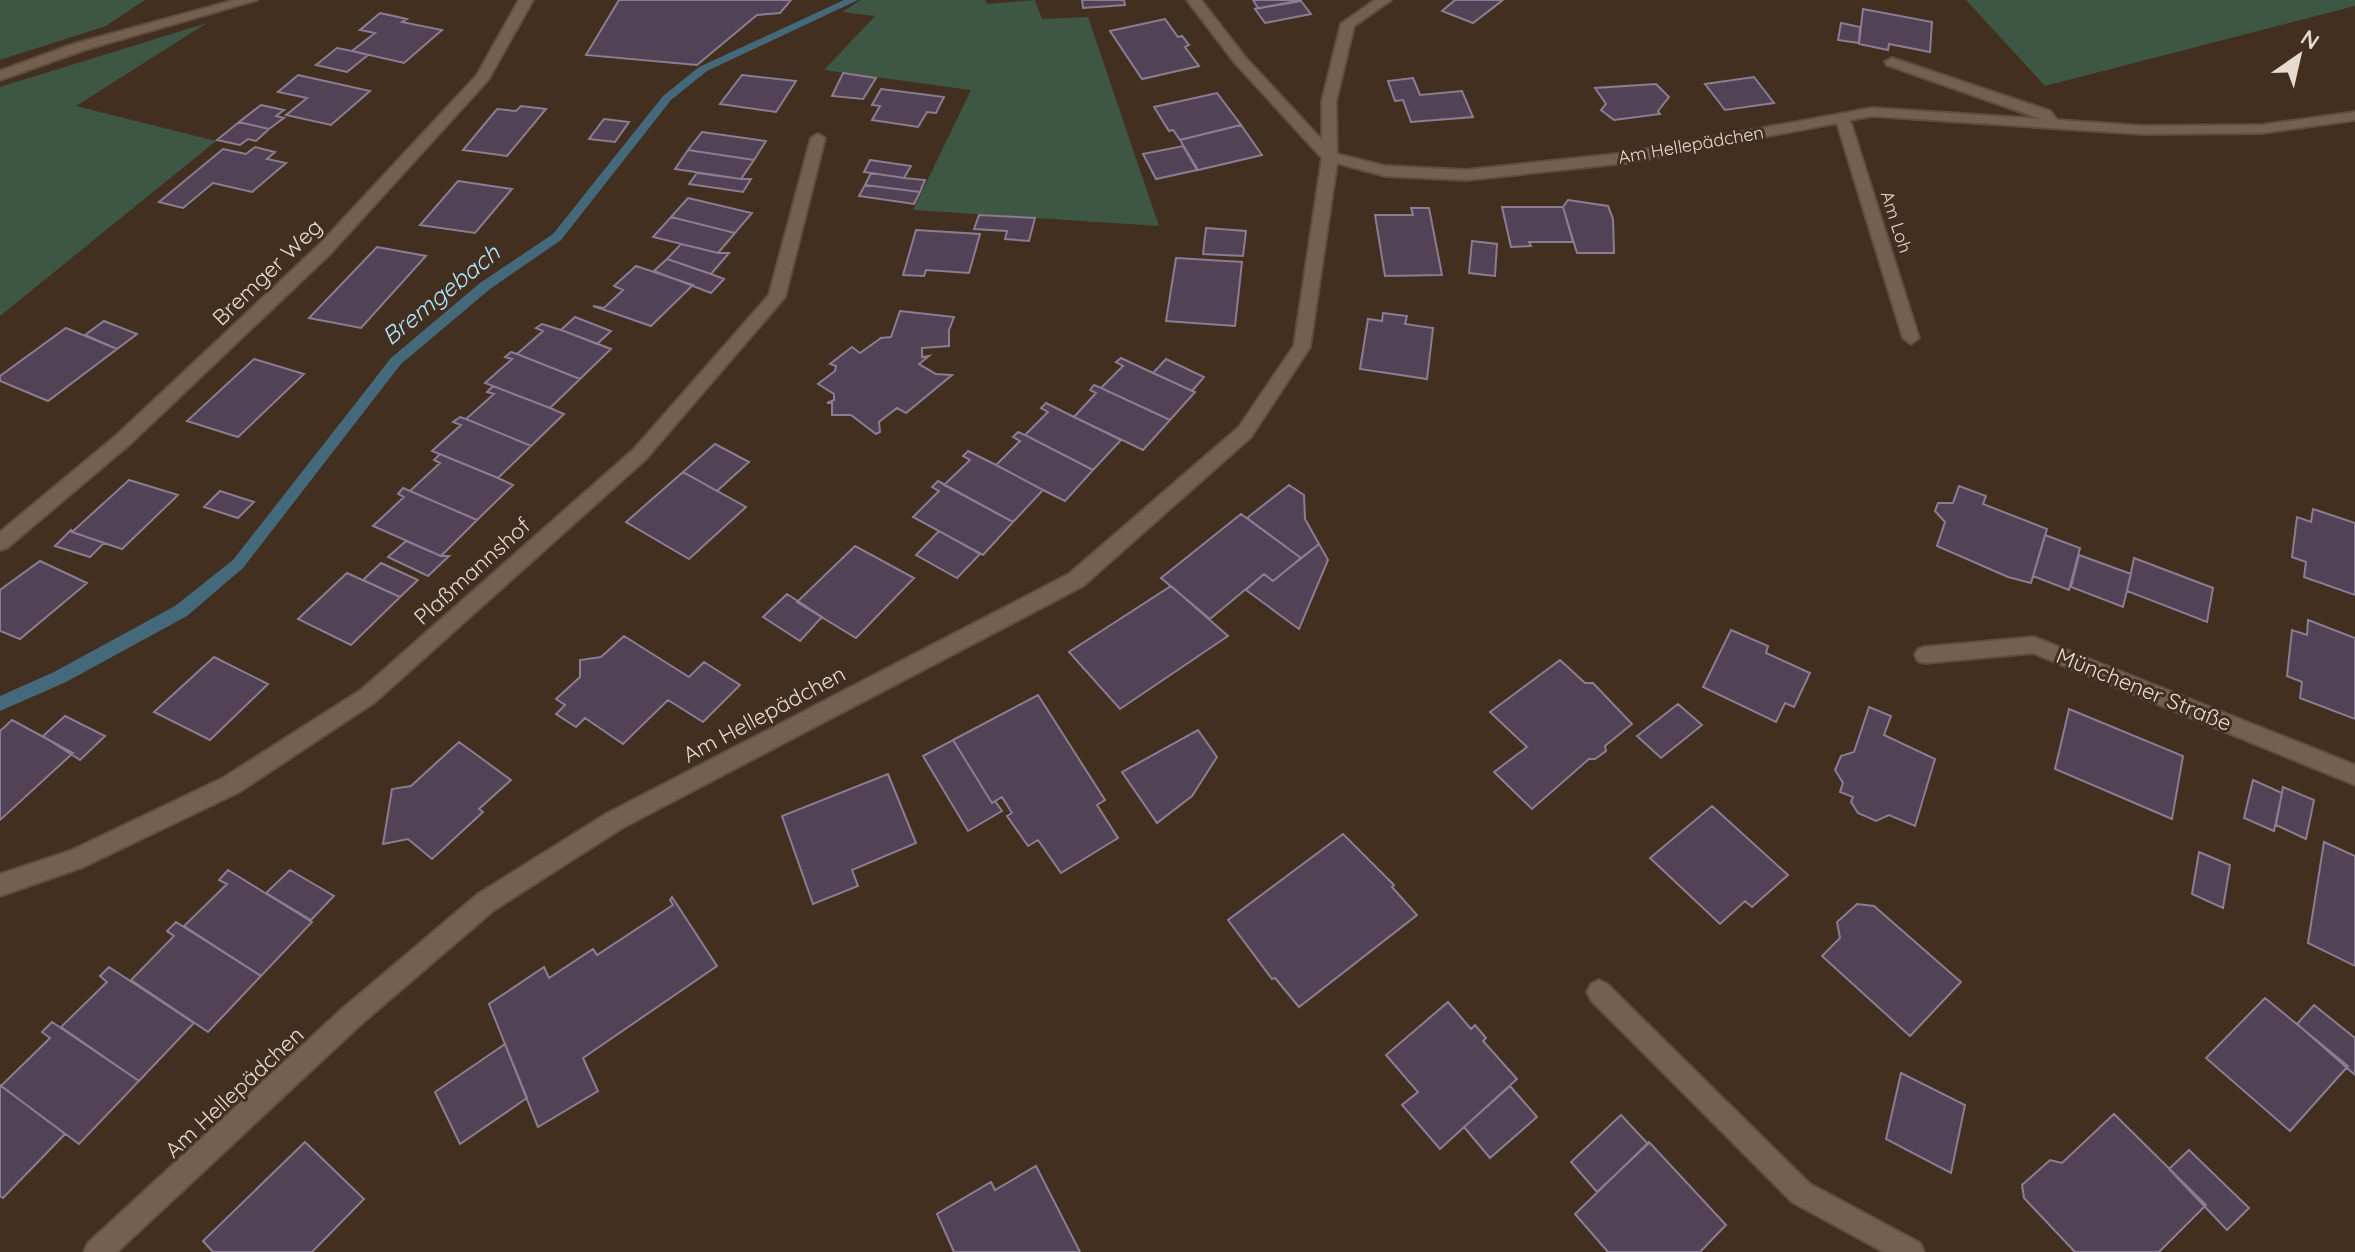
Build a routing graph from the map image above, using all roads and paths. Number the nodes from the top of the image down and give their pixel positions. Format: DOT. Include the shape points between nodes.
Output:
graph roads {
  1 [pos="250,0"];
  2 [pos="526,0"];
  3 [pos="1194,0"];
  4 [pos="1384,0"];
  5 [pos="1892,62"];
  6 [pos="0,76"];
  7 [pos="2355,116"];
  8 [pos="1842,117"];
  9 [pos="2052,124"];
  10 [pos="818,138"];
  11 [pos="1330,157"];
  12 [pos="1911,338"];
  13 [pos="0,543"];
  14 [pos="1925,655"];
  15 [pos="2355,775"];
  16 [pos="0,885"];
  17 [pos="1599,992"];
  18 [pos="97,1252"];
  19 [pos="1911,1252"];
  1 -- 6 [label="street" via="79,47"];
  2 -- 13 [label="street, Bremger Weg" via="483,77 325,249 124,439"];
  3 -- 11 [label="street" via="1240,60"];
  4 -- 11 [label="street, Am Hellepädchen" via="1348,24 1329,101"];
  5 -- 9 [label="street, Am Hellepädchen" via="2045,114"];
  7 -- 9 [label="street, Am Hellepädchen" via="2262,129"];
  8 -- 9 [label="street, Am Hellepädchen" via="1872,112"];
  8 -- 11 [label="street, Am Hellepädchen" via="1626,158 1466,175 1385,171"];
  8 -- 12 [label="street, Am Loh"];
  10 -- 16 [label="street, Plaßmannshof" via="777,297 640,454 368,696 231,785 75,860"];
  11 -- 18 [label="street, Am Hellepädchen" via="1302,347 1245,432 1076,580 614,821 486,902 351,1017"];
  14 -- 15 [label="street, Münchener Straße" via="2034,645"];
  17 -- 19 [label="street" via="1801,1193"];
}
